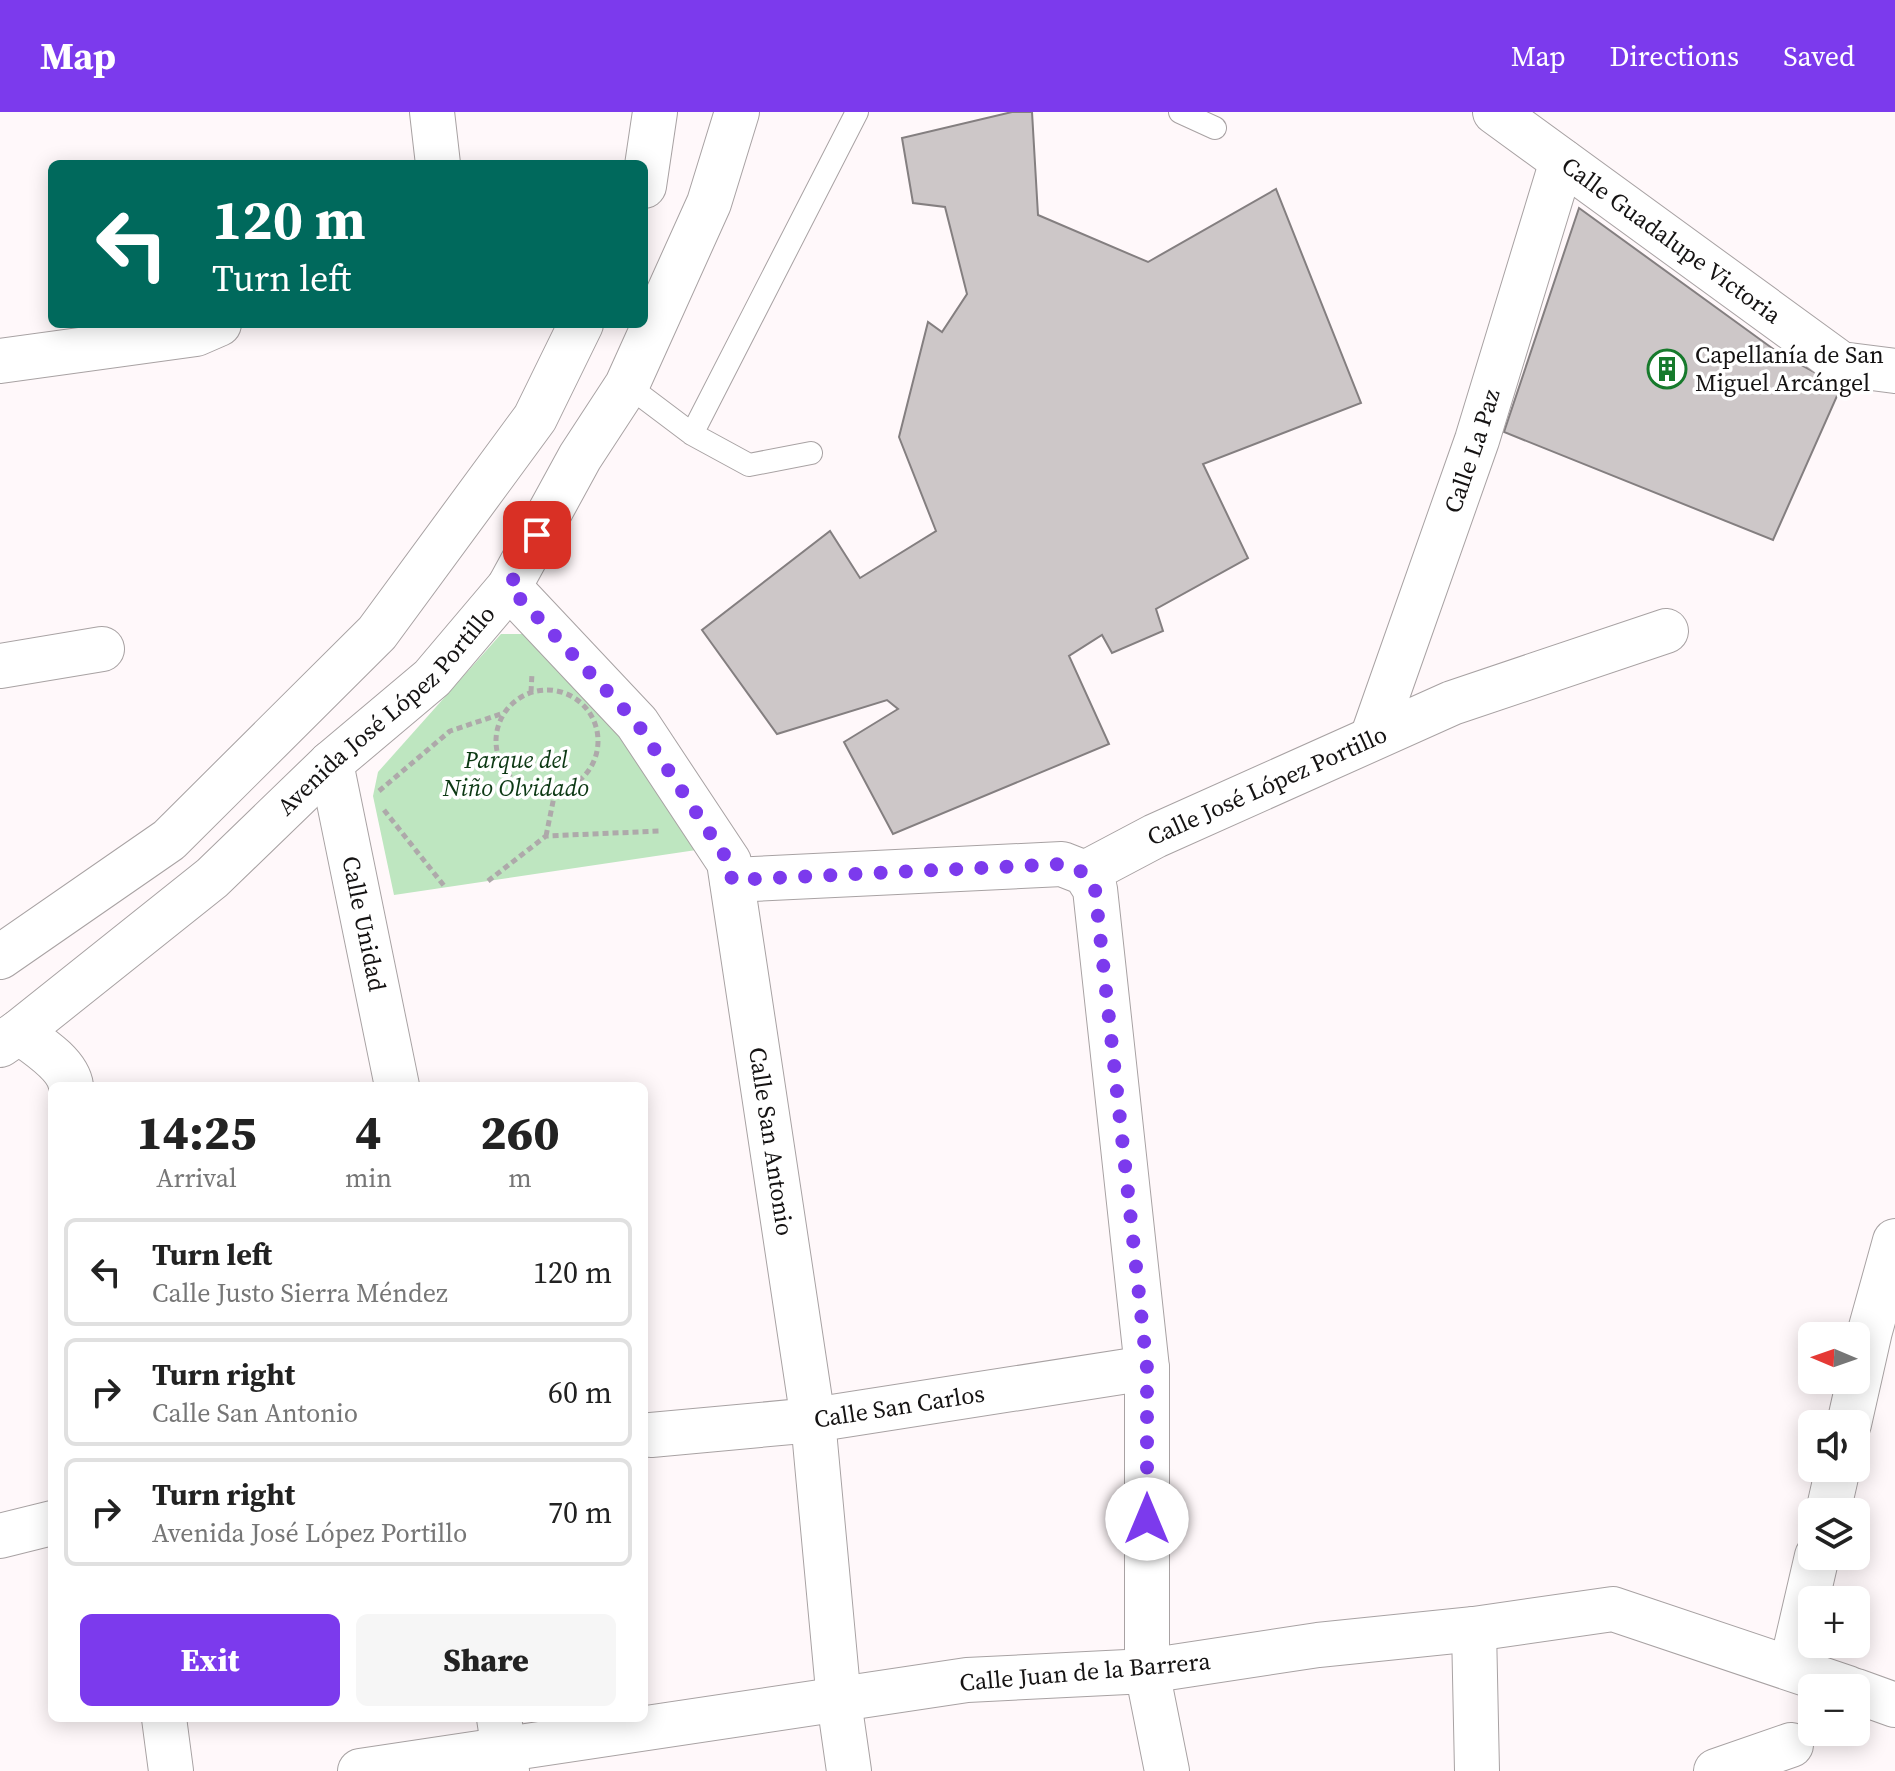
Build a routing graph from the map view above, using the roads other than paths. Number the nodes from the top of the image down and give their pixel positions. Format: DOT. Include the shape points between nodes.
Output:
graph roads {
  1 [pos="432,112"];
  2 [pos="655,112"];
  3 [pos="737,112"];
  4 [pos="857,112"];
  5 [pos="1180,112"];
  6 [pos="1495,112"];
  7 [pos="1215,128"];
  8 [pos="438,160"];
  9 [pos="648,160"];
  10 [pos="1562,161"];
  11 [pos="210,328"];
  12 [pos="579,328"];
  13 [pos="0,361"];
  14 [pos="1895,371"];
  15 [pos="627,385"];
  16 [pos="692,434"];
  17 [pos="811,453"];
  18 [pos="509,587"];
  19 [pos="1666,631"];
  20 [pos="102,649"];
  21 [pos="0,666"];
  22 [pos="1372,738"];
  23 [pos="331,763"];
  24 [pos="1085,873"];
  25 [pos="732,880"];
  26 [pos="77,902"];
  27 [pos="0,957"];
  28 [pos="101,967"];
  29 [pos="6,1032"];
  30 [pos="70,1082"];
  31 [pos="396,1082"];
  32 [pos="1895,1241"];
  33 [pos="1883,1333"];
  34 [pos="1147,1368"];
  35 [pos="1854,1410"];
  36 [pos="813,1420"];
  37 [pos="651,1435"];
  38 [pos="48,1524"];
  39 [pos="0,1536"];
  40 [pos="1814,1570"];
  41 [pos="1474,1629"];
  42 [pos="1791,1668"];
  43 [pos="1147,1671"];
  44 [pos="1808,1674"];
  45 [pos="1870,1696"];
  46 [pos="839,1701"];
  47 [pos="1895,1705"];
  48 [pos="165,1722"];
  49 [pos="1791,1745"];
  50 [pos="503,1747"];
  51 [pos="171,1771"];
  52 [pos="360,1771"];
  53 [pos="849,1771"];
  54 [pos="1167,1771"];
  55 [pos="1477,1771"];
  56 [pos="1716,1771"];
  1 -- 8 [label="street"];
  2 -- 9 [label="street"];
  3 -- 15 [label="street, Avenida José López Portillo" via="709,203"];
  4 -- 16 [label="lane"];
  5 -- 7 [label="lane"];
  6 -- 10 [label="street, Calle Guadalupe Victoria"];
  10 -- 14 [label="street, Calle Guadalupe Victoria" via="1841,364"];
  10 -- 22 [label="street, Calle La Paz" via="1477,440"];
  11 -- 13 [label="street"];
  12 -- 26 [label="street" via="535,418 377,633 169,840"];
  15 -- 16 [label="lane"];
  15 -- 18 [label="street, Avenida José López Portillo" via="580,457"];
  16 -- 17 [label="lane" via="749,465"];
  18 -- 23 [label="street, Avenida José López Portillo" via="432,678"];
  18 -- 25 [label="street, Calle San Antonio" via="637,723 729,862"];
  19 -- 22 [label="street, Calle José López Portillo" via="1452,703"];
  20 -- 21 [label="street"];
  22 -- 24 [label="street, Calle José López Portillo"];
  23 -- 28 [label="street, Avenida José López Portillo" via="212,878"];
  23 -- 31 [label="street, Calle Unidad"];
  24 -- 25 [label="street" via="1062,864"];
  24 -- 34 [label="street" via="1095,889"];
  25 -- 36 [label="street, Calle San Antonio"];
  26 -- 27 [label="street"];
  26 -- 28 [label="street" via="68,931 72,947 86,962"];
  28 -- 29 [label="street, Avenida José López Portillo"];
  29 -- 30 [label="street" via="50,1055"];
  32 -- 33 [label="street"];
  33 -- 35 [label="street"];
  34 -- 36 [label="street, Calle San Carlos"];
  34 -- 43 [label="street"];
  36 -- 37 [label="street, Calle San Carlos"];
  36 -- 46 [label="street, Calle San Antonio"];
  38 -- 39 [label="street"];
  40 -- 42 [label="street"];
  41 -- 42 [label="street, Calle Juan de la Barrera" via="1613,1609"];
  41 -- 43 [label="street, Calle Juan de la Barrera" via="1318,1645"];
  41 -- 55 [label="street"];
  42 -- 44 [label="street, Calle Juan de la Barrera"];
  43 -- 46 [label="street, Calle Juan de la Barrera" via="967,1680"];
  43 -- 54 [label="street"];
  45 -- 47 [label="street"];
  46 -- 50 [label="street, Calle Juan de la Barrera"];
  46 -- 53 [label="street, Calle San Antonio"];
  48 -- 51 [label="street"];
  49 -- 56 [label="street"];
  50 -- 52 [label="street, Calle Juan de la Barrera"];
}
